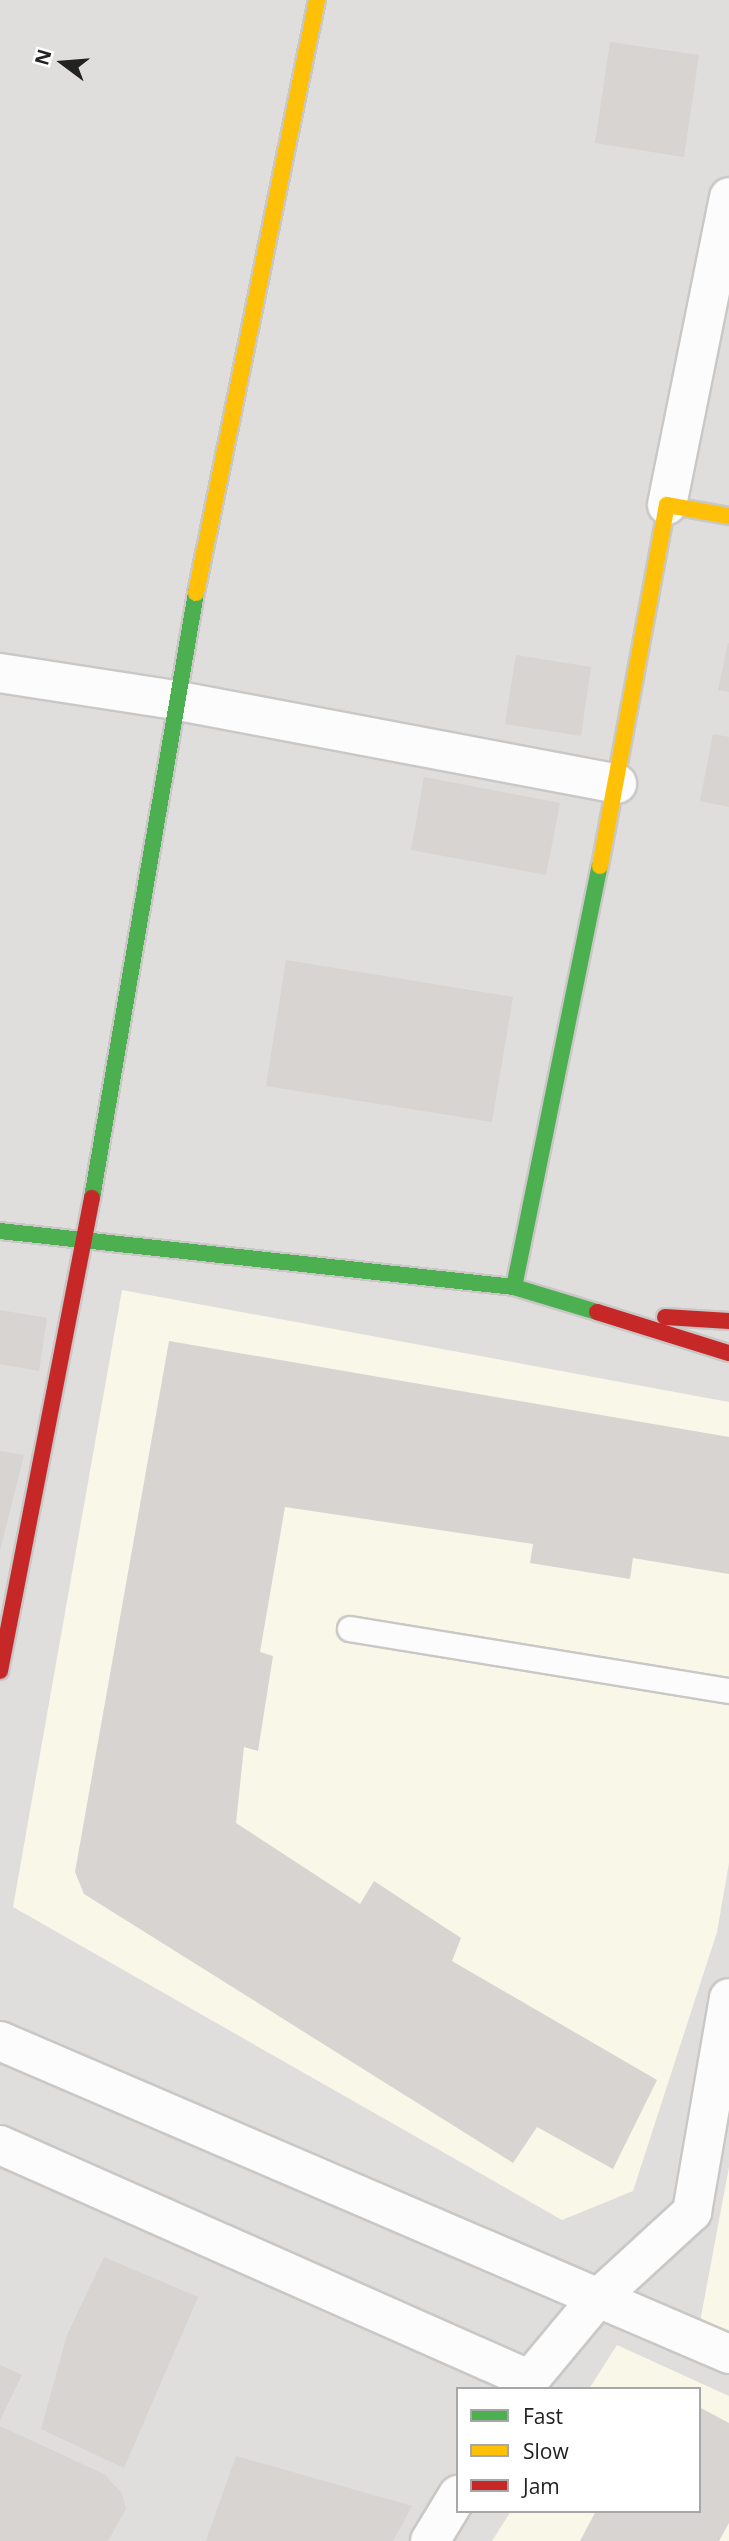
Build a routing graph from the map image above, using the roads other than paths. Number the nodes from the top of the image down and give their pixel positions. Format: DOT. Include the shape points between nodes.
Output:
graph roads {
  1 [pos="317,0"];
  2 [pos="729,197"];
  3 [pos="667,505"];
  4 [pos="729,516"];
  5 [pos="0,673"];
  6 [pos="174,700"];
  7 [pos="617,784"];
  8 [pos="0,1231"];
  9 [pos="85,1240"];
  10 [pos="514,1287"];
  11 [pos="615,1314"];
  12 [pos="729,1321"];
  13 [pos="729,1353"];
  14 [pos="8,1580"];
  15 [pos="350,1629"];
  16 [pos="0,1671"];
  17 [pos="729,1691"];
  18 [pos="729,1998"];
  19 [pos="0,2041"];
  20 [pos="0,2145"];
  21 [pos="596,2301"];
  22 [pos="729,2354"];
  23 [pos="525,2384"];
  24 [pos="456,2498"];
  25 [pos="430,2541"];
  1 -- 6 [label="street"];
  2 -- 3 [label="street"];
  3 -- 4 [label="street"];
  3 -- 7 [label="street"];
  5 -- 6 [label="street"];
  6 -- 7 [label="street"];
  6 -- 9 [label="street"];
  7 -- 10 [label="street"];
  8 -- 9 [label="street"];
  9 -- 10 [label="street"];
  9 -- 14 [label="street"];
  10 -- 11 [label="street"];
  11 -- 12 [label="street"];
  11 -- 13 [label="street"];
  14 -- 16 [label="street"];
  15 -- 17 [label="lane"];
  18 -- 21 [label="street" via="692,2212"];
  19 -- 21 [label="street"];
  20 -- 23 [label="street"];
  21 -- 22 [label="street"];
  21 -- 23 [label="street"];
  24 -- 25 [label="street"];
}
